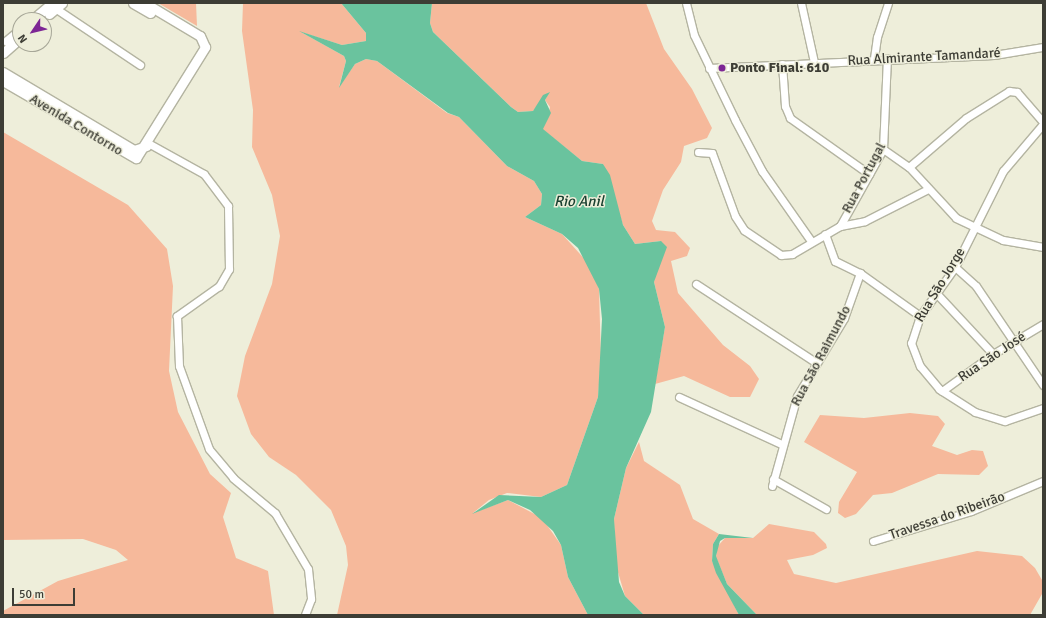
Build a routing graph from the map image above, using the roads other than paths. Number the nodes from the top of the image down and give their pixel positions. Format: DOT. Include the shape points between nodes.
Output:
graph roads {
  1 [pos="133,3"];
  2 [pos="145,3"];
  3 [pos="686,3"];
  4 [pos="801,3"];
  5 [pos="888,3"];
  6 [pos="55,5"];
  7 [pos="44,12"];
  8 [pos="12,37"];
  9 [pos="3,45"];
  10 [pos="12,45"];
  11 [pos="1043,47"];
  12 [pos="3,53"];
  13 [pos="202,54"];
  14 [pos="874,58"];
  15 [pos="887,58"];
  16 [pos="814,62"];
  17 [pos="782,64"];
  18 [pos="140,65"];
  19 [pos="709,68"];
  20 [pos="3,72"];
  21 [pos="3,81"];
  22 [pos="1043,123"];
  23 [pos="147,145"];
  24 [pos="883,149"];
  25 [pos="698,152"];
  26 [pos="909,167"];
  27 [pos="869,174"];
  28 [pos="928,190"];
  29 [pos="840,226"];
  30 [pos="974,227"];
  31 [pos="825,234"];
  32 [pos="811,241"];
  33 [pos="1043,247"];
  34 [pos="955,267"];
  35 [pos="860,273"];
  36 [pos="696,284"];
  37 [pos="936,293"];
  38 [pos="920,316"];
  39 [pos="1043,324"];
  40 [pos="1014,341"];
  41 [pos="993,354"];
  42 [pos="815,362"];
  43 [pos="1043,385"];
  44 [pos="942,391"];
  45 [pos="679,397"];
  46 [pos="1043,408"];
  47 [pos="781,444"];
  48 [pos="1043,481"];
  49 [pos="826,509"];
  50 [pos="873,541"];
  51 [pos="305,615"];
  1 -- 13 [label="street" via="197,41"];
  2 -- 13 [label="street" via="200,36 205,43"];
  3 -- 19 [label="street" via="694,35"];
  4 -- 16 [label="street"];
  5 -- 14 [label="street" via="877,37"];
  6 -- 7 [label="street"];
  6 -- 18 [label="street"];
  8 -- 9 [label="street"];
  10 -- 12 [label="street"];
  11 -- 15 [label="street, Rua Almirante Tamandaré" via="994,55"];
  13 -- 23 [label="street, Avenida Contorno"];
  14 -- 15 [label="street, Rua Almirante Tamandaré"];
  14 -- 16 [label="street, Rua Almirante Tamandaré"];
  15 -- 24 [label="street, Rua Portugal"];
  16 -- 17 [label="street, Rua Almirante Tamandaré"];
  17 -- 19 [label="street, Rua Almirante Tamandaré"];
  17 -- 27 [label="street" via="786,106 790,118"];
  19 -- 32 [label="street" via="762,171"];
  20 -- 23 [label="street, Avenida Contorno" via="134,150"];
  21 -- 23 [label="street, Avenida Contorno" via="131,158 140,156"];
  22 -- 26 [label="street" via="1017,92 1009,91 989,101"];
  22 -- 30 [label="street, Rua São Jorge" via="1003,171"];
  23 -- 51 [label="street" via="204,174 228,206 229,269 219,286 177,316 178,366 209,449 233,478 275,512 308,569 311,599"];
  24 -- 26 [label="street"];
  24 -- 27 [label="street, Rua Portugal"];
  25 -- 32 [label="street" via="712,154 735,216 744,230 772,252 792,254"];
  26 -- 28 [label="street"];
  27 -- 29 [label="street, Rua Portugal"];
  28 -- 29 [label="street" via="865,221"];
  28 -- 30 [label="street" via="948,213"];
  29 -- 31 [label="street"];
  30 -- 33 [label="street" via="1003,240"];
  30 -- 34 [label="street, Rua São Jorge"];
  31 -- 32 [label="street"];
  31 -- 35 [label="street" via="832,258"];
  34 -- 37 [label="street, Rua São Jorge"];
  34 -- 40 [label="street" via="976,286"];
  35 -- 38 [label="street"];
  35 -- 42 [label="street, Rua São Raimundo" via="844,318"];
  36 -- 42 [label="street"];
  37 -- 38 [label="street, Rua São Jorge"];
  37 -- 41 [label="street"];
  38 -- 44 [label="street, Rua São Jorge" via="911,343 914,356"];
  39 -- 40 [label="street, Rua São José"];
  40 -- 41 [label="street, Rua São José"];
  40 -- 43 [label="street"];
  41 -- 44 [label="street, Rua São José"];
  42 -- 47 [label="street, Rua São Raimundo" via="797,396"];
  44 -- 46 [label="street, Rua São Jorge" via="975,412 1005,421"];
  45 -- 47 [label="street"];
  47 -- 49 [label="street, Rua São Raimundo" via="773,482"];
  48 -- 50 [label="street, Travessa do Ribeirão" via="971,511"];
}
